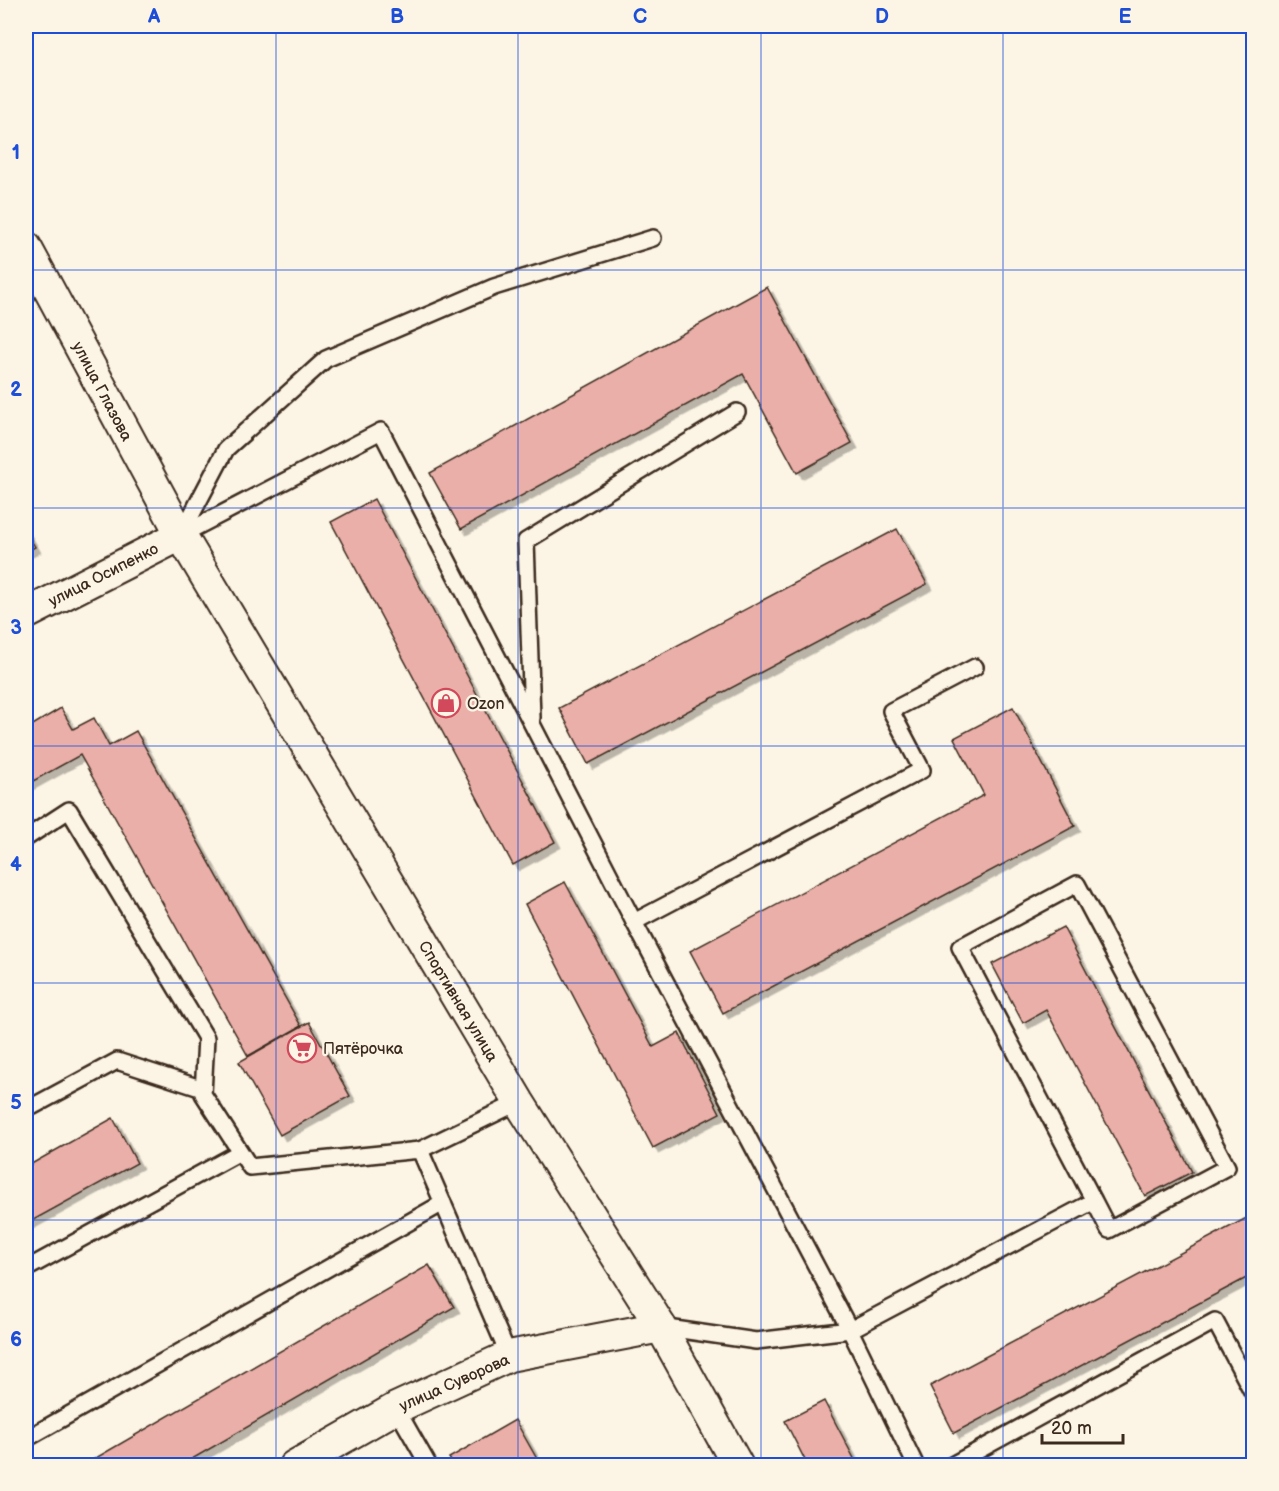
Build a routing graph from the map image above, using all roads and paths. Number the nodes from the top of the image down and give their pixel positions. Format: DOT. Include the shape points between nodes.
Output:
graph roads {
  1 [pos="653,238"];
  2 [pos="26,247"];
  3 [pos="737,412"];
  4 [pos="181,536"];
  5 [pos="26,614"];
  6 [pos="975,667"];
  7 [pos="533,724"];
  8 [pos="26,838"];
  9 [pos="634,922"];
  10 [pos="203,1089"];
  11 [pos="519,1102"];
  12 [pos="26,1110"];
  13 [pos="420,1150"];
  14 [pos="240,1152"];
  15 [pos="1094,1201"];
  16 [pos="443,1203"];
  17 [pos="26,1269"];
  18 [pos="661,1327"];
  19 [pos="850,1330"];
  20 [pos="509,1356"];
  21 [pos="1254,1395"];
  22 [pos="396,1408"];
  23 [pos="26,1439"];
  24 [pos="294,1466"];
  25 [pos="429,1466"];
  26 [pos="738,1466"];
  27 [pos="916,1466"];
  28 [pos="950,1466"];
  1 -- 4 [label="lane" via="494,287 326,359 226,448"];
  2 -- 4 [label="street, улица Глазова"];
  3 -- 7 [label="lane" via="526,541"];
  4 -- 5 [label="street, улица Осипенко"];
  4 -- 7 [label="lane" via="381,431"];
  4 -- 11 [label="street, Спортивная улица"];
  6 -- 9 [label="lane" via="891,711 922,770"];
  7 -- 9 [label="lane"];
  8 -- 10 [label="lane" via="69,810 206,1038"];
  9 -- 19 [label="lane"];
  10 -- 12 [label="lane" via="117,1061"];
  10 -- 14 [label="lane" via="202,1094"];
  11 -- 13 [label="lane"];
  11 -- 18 [label="street, Спортивная улица"];
  13 -- 14 [label="lane" via="250,1167"];
  13 -- 16 [label="lane"];
  14 -- 17 [label="lane"];
  15 -- 15 [label="lane" via="1109,1230 1227,1167 1077,884 960,947"];
  15 -- 19 [label="lane"];
  16 -- 20 [label="lane"];
  16 -- 23 [label="lane"];
  18 -- 19 [label="lane" via="756,1341"];
  18 -- 20 [label="street, улица Суворова"];
  18 -- 26 [label="street, Спортивная улица"];
  19 -- 27 [label="lane"];
  20 -- 22 [label="street, улица Суворова"];
  21 -- 28 [label="lane" via="1215,1321"];
  22 -- 24 [label="street, улица Суворова"];
  22 -- 25 [label="lane"];
}
